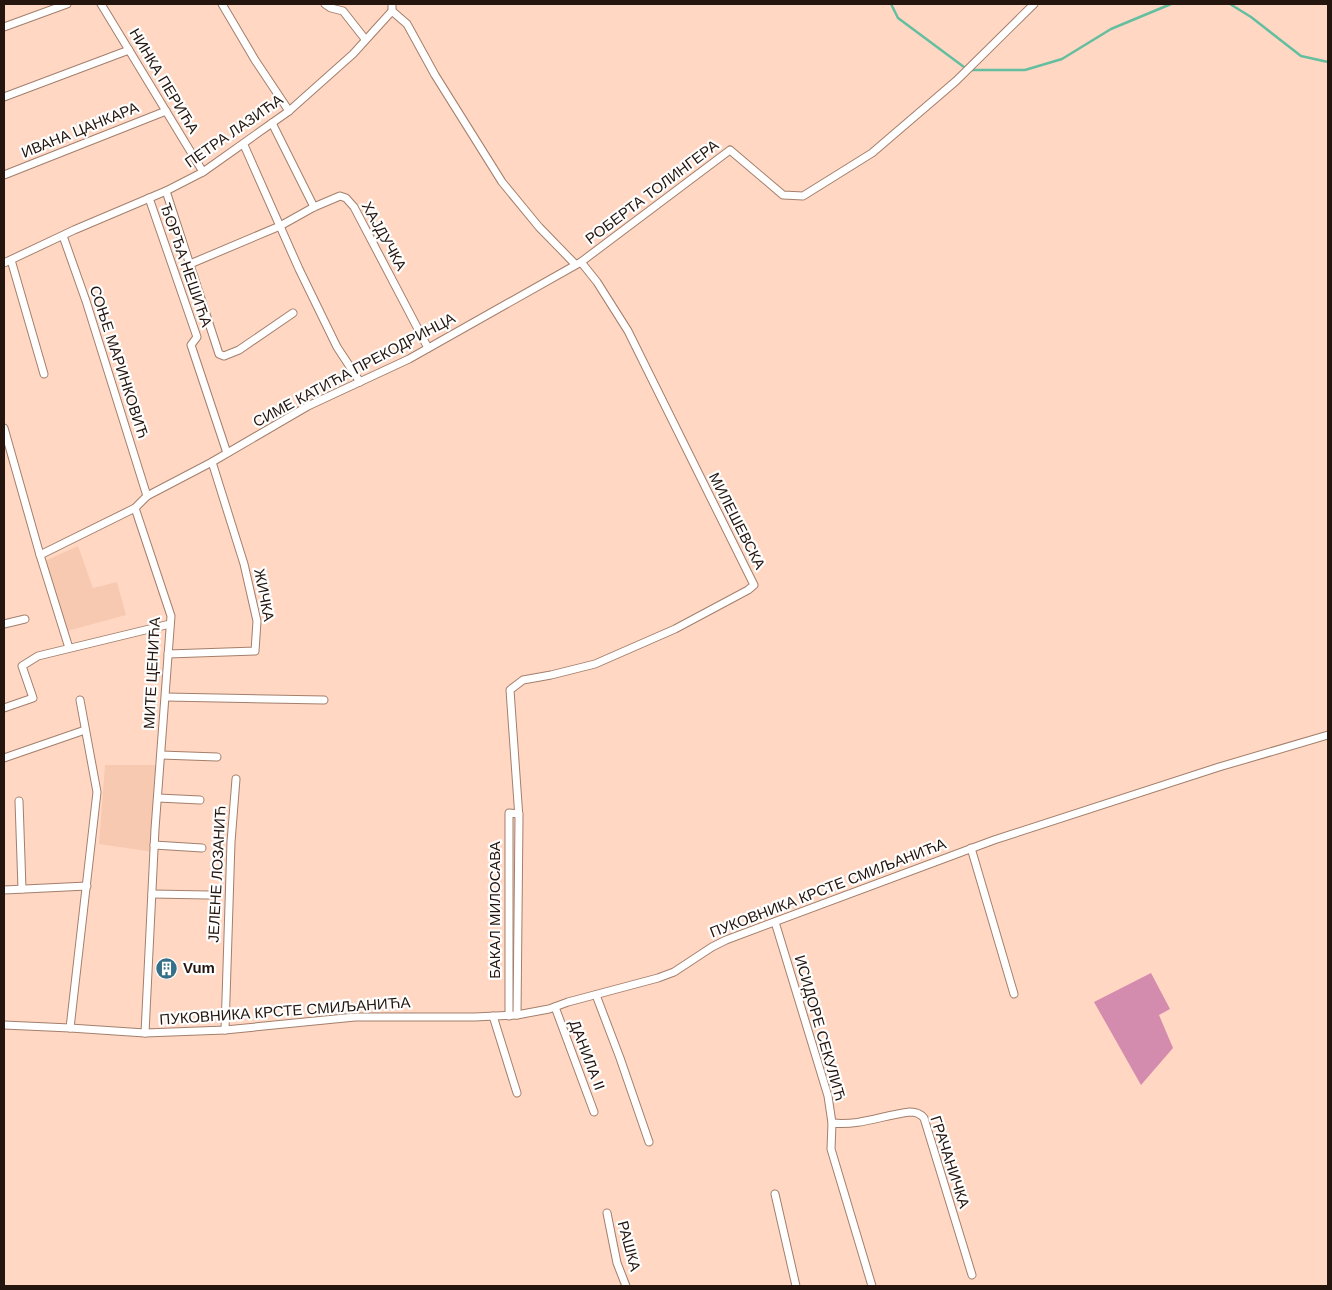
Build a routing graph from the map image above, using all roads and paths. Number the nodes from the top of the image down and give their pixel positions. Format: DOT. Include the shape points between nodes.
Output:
graph roads {
  1 [pos="67,4"];
  2 [pos="101,4"];
  3 [pos="222,4"];
  4 [pos="324,4"];
  5 [pos="1034,4"];
  6 [pos="392,7"];
  7 [pos="4,28"];
  8 [pos="365,39"];
  9 [pos="129,50"];
  10 [pos="4,97"];
  11 [pos="166,111"];
  12 [pos="289,111"];
  13 [pos="272,123"];
  14 [pos="244,145"];
  15 [pos="203,172"];
  16 [pos="4,175"];
  17 [pos="166,191"];
  18 [pos="149,198"];
  19 [pos="314,207"];
  20 [pos="280,226"];
  21 [pos="63,236"];
  22 [pos="7,262"];
  23 [pos="578,263"];
  24 [pos="190,264"];
  25 [pos="293,313"];
  26 [pos="428,348"];
  27 [pos="44,374"];
  28 [pos="360,382"];
  29 [pos="4,428"];
  30 [pos="7,453"];
  31 [pos="227,453"];
  32 [pos="212,462"];
  33 [pos="147,496"];
  34 [pos="135,508"];
  35 [pos="40,555"];
  36 [pos="25,619"];
  37 [pos="4,624"];
  38 [pos="170,624"];
  39 [pos="69,648"];
  40 [pos="168,654"];
  41 [pos="510,690"];
  42 [pos="166,697"];
  43 [pos="80,700"];
  44 [pos="324,700"];
  45 [pos="4,708"];
  46 [pos="85,730"];
  47 [pos="1328,735"];
  48 [pos="161,755"];
  49 [pos="217,757"];
  50 [pos="4,758"];
  51 [pos="236,779"];
  52 [pos="158,798"];
  53 [pos="200,800"];
  54 [pos="20,802"];
  55 [pos="519,814"];
  56 [pos="154,846"];
  57 [pos="202,848"];
  58 [pos="970,848"];
  59 [pos="87,886"];
  60 [pos="22,889"];
  61 [pos="4,890"];
  62 [pos="152,894"];
  63 [pos="208,895"];
  64 [pos="775,922"];
  65 [pos="1014,994"];
  66 [pos="596,995"];
  67 [pos="555,1007"];
  68 [pos="518,1015"];
  69 [pos="493,1016"];
  70 [pos="509,1016"];
  71 [pos="4,1025"];
  72 [pos="70,1028"];
  73 [pos="225,1030"];
  74 [pos="145,1034"];
  75 [pos="517,1093"];
  76 [pos="594,1112"];
  77 [pos="832,1123"];
  78 [pos="649,1142"];
  79 [pos="775,1194"];
  80 [pos="607,1213"];
  81 [pos="972,1275"];
  82 [pos="626,1286"];
  83 [pos="796,1286"];
  84 [pos="872,1286"];
  1 -- 7 [label="street"];
  2 -- 9 [label="street, НИНКА ПЕРИЋА"];
  3 -- 12 [label="street"];
  4 -- 8 [label="street" via="343,11"];
  5 -- 23 [label="street, РОБЕРТА ТОЛИНГЕРА" via="956,81 872,153 802,196 783,195 730,150"];
  6 -- 8 [label="street, ПЕТРА ЛАЗИЋА"];
  6 -- 23 [label="street" via="407,24 502,182 539,227"];
  8 -- 12 [label="street, ПЕТРА ЛАЗИЋА" via="353,54"];
  9 -- 10 [label="street"];
  9 -- 11 [label="street, НИНКА ПЕРИЋА"];
  11 -- 15 [label="street, НИНКА ПЕРИЋА"];
  11 -- 16 [label="street, ИВАНА ЦАНКАРА"];
  12 -- 13 [label="street, ПЕТРА ЛАЗИЋА"];
  13 -- 14 [label="street, ПЕТРА ЛАЗИЋА"];
  13 -- 19 [label="street"];
  14 -- 15 [label="street, ПЕТРА ЛАЗИЋА"];
  14 -- 20 [label="street"];
  15 -- 17 [label="street, ПЕТРА ЛАЗИЋА"];
  17 -- 18 [label="street, ПЕТРА ЛАЗИЋА"];
  17 -- 24 [label="street"];
  18 -- 21 [label="street, ПЕТРА ЛАЗИЋА"];
  18 -- 31 [label="street, ЂОРЂА НЕШИЋА" via="198,337 191,345"];
  19 -- 20 [label="street"];
  19 -- 26 [label="street, ХАЈДУЧКА" via="340,196 349,201"];
  20 -- 24 [label="street"];
  20 -- 28 [label="street" via="337,347"];
  21 -- 22 [label="street, ПЕТРА ЛАЗИЋА"];
  21 -- 33 [label="street, СОЊЕ МАРИНКОВИЋ"];
  22 -- 27 [label="street"];
  23 -- 26 [label="street, СИМЕ КАТИЋА ПРЕКОДРИНЦА"];
  23 -- 41 [label="street, МИЛЕШЕВСКА" via="597,282 628,331 754,585 675,629 595,664 523,680"];
  24 -- 25 [label="street" via="219,354 224,356 239,350"];
  26 -- 28 [label="street, СИМЕ КАТИЋА ПРЕКОДРИНЦА"];
  28 -- 31 [label="street, СИМЕ КАТИЋА ПРЕКОДРИНЦА" via="308,406"];
  29 -- 30 [label="street"];
  30 -- 35 [label="street"];
  31 -- 32 [label="street, СИМЕ КАТИЋА ПРЕКОДРИНЦА"];
  32 -- 33 [label="street, СИМЕ КАТИЋА ПРЕКОДРИНЦА"];
  32 -- 40 [label="street, ЖИЧКА" via="258,621 255,651"];
  33 -- 34 [label="street, СИМЕ КАТИЋА ПРЕКОДРИНЦА"];
  34 -- 35 [label="street, СИМЕ КАТИЋА ПРЕКОДРИНЦА"];
  34 -- 38 [label="street, МИТЕ ЦЕНИЋА" via="171,616"];
  35 -- 39 [label="street"];
  36 -- 37 [label="street"];
  38 -- 39 [label="street"];
  38 -- 40 [label="street, МИТЕ ЦЕНИЋА"];
  39 -- 45 [label="street" via="38,656 22,666 33,698"];
  40 -- 42 [label="street, МИТЕ ЦЕНИЋА"];
  41 -- 55 [label="street, БАКАЛ МИЛОСАВА"];
  42 -- 44 [label="street"];
  42 -- 48 [label="street, МИТЕ ЦЕНИЋА"];
  43 -- 46 [label="street"];
  46 -- 50 [label="street"];
  46 -- 59 [label="street" via="97,792"];
  47 -- 58 [label="street, ПУКОВНИКА КРСТЕ СМИЉАНИЋА"];
  48 -- 49 [label="street"];
  48 -- 52 [label="street, МИТЕ ЦЕНИЋА"];
  51 -- 73 [label="street, ЈЕЛЕНЕ ЛОЗАНИЋ"];
  52 -- 53 [label="street"];
  52 -- 56 [label="street, МИТЕ ЦЕНИЋА"];
  54 -- 60 [label="street"];
  55 -- 68 [label="street, БАКАЛ МИЛОСАВА"];
  55 -- 70 [label="street, БАКАЛ МИЛОСАВА" via="509,813"];
  56 -- 57 [label="street"];
  56 -- 62 [label="street, МИТЕ ЦЕНИЋА"];
  58 -- 64 [label="street, ПУКОВНИКА КРСТЕ СМИЉАНИЋА"];
  58 -- 65 [label="street"];
  59 -- 60 [label="street"];
  59 -- 72 [label="street"];
  60 -- 61 [label="street"];
  62 -- 63 [label="street"];
  62 -- 74 [label="street, МИТЕ ЦЕНИЋА"];
  64 -- 66 [label="street, ПУКОВНИКА КРСТЕ СМИЉАНИЋА" via="726,940 674,972"];
  64 -- 77 [label="street, ИСИДОРЕ СЕКУЛИЋ" via="828,1096"];
  66 -- 67 [label="street, ПУКОВНИКА КРСТЕ СМИЉАНИЋА"];
  66 -- 78 [label="street"];
  67 -- 68 [label="street, ПУКОВНИКА КРСТЕ СМИЉАНИЋА"];
  67 -- 76 [label="street, ДАНИЛА II"];
  68 -- 70 [label="street, ПУКОВНИКА КРСТЕ СМИЉАНИЋА"];
  69 -- 70 [label="street, ПУКОВНИКА КРСТЕ СМИЉАНИЋА"];
  69 -- 73 [label="street, ПУКОВНИКА КРСТЕ СМИЉАНИЋА" via="355,1017"];
  69 -- 75 [label="street"];
  71 -- 72 [label="street, ПУКОВНИКА КРСТЕ СМИЉАНИЋА"];
  72 -- 74 [label="street, ПУКОВНИКА КРСТЕ СМИЉАНИЋА"];
  73 -- 74 [label="street, ПУКОВНИКА КРСТЕ СМИЉАНИЋА"];
  77 -- 81 [label="street, ГРАЧАНИЧКА" via="846,1125 920,1113"];
  77 -- 84 [label="street, ИСИДОРЕ СЕКУЛИЋ" via="831,1149"];
  79 -- 83 [label="street"];
  80 -- 82 [label="street, РАШКА" via="617,1263"];
}
